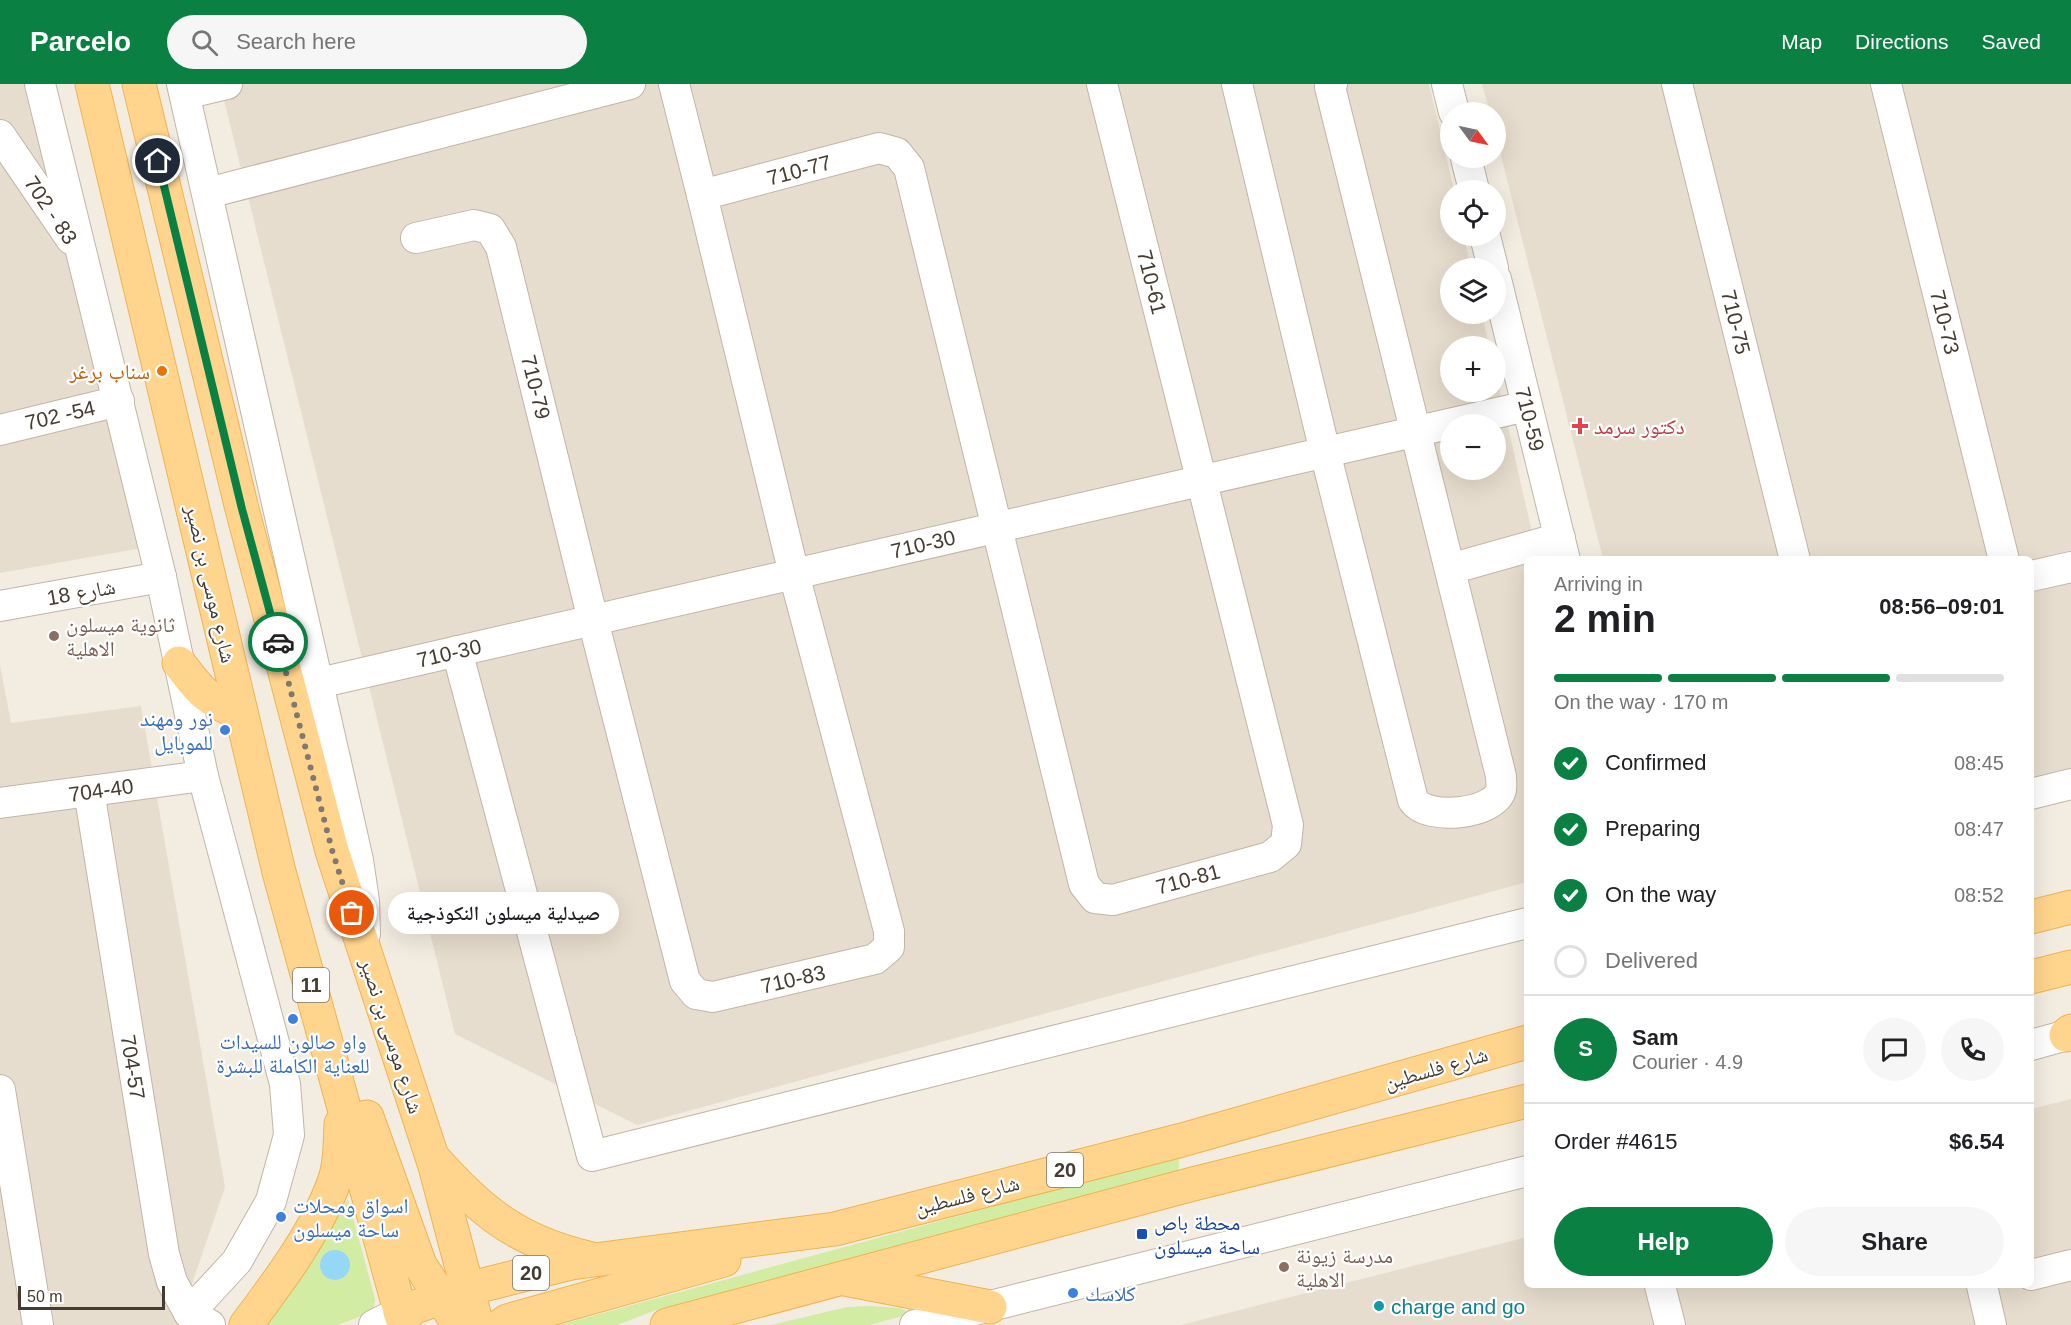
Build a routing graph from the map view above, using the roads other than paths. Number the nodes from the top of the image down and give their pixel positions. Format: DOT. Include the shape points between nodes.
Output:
graph roads {
  1 [pos="40,84"];
  2 [pos="92,84"];
  3 [pos="139,84"];
  4 [pos="227,84"];
  5 [pos="630,84"];
  6 [pos="674,84"];
  7 [pos="1102,84"];
  8 [pos="1237,84"];
  9 [pos="1332,84"];
  10 [pos="1447,84"];
  11 [pos="1677,84"];
  12 [pos="1886,84"];
  13 [pos="184,89"];
  14 [pos="1452,102"];
  15 [pos="0,135"];
  16 [pos="208,193"];
  17 [pos="702,195"];
  18 [pos="416,238"];
  19 [pos="82,255"];
  20 [pos="1506,320"];
  21 [pos="119,401"];
  22 [pos="1527,406"];
  23 [pos="0,430"];
  24 [pos="1416,431"];
  25 [pos="1325,452"];
  26 [pos="1202,480"];
  27 [pos="997,527"];
  28 [pos="1563,549"];
  29 [pos="1794,556"];
  30 [pos="2003,556"];
  31 [pos="2071,567"];
  32 [pos="1450,568"];
  33 [pos="794,574"];
  34 [pos="2034,575"];
  35 [pos="161,577"];
  36 [pos="0,606"];
  37 [pos="593,620"];
  38 [pos="457,651"];
  39 [pos="179,663"];
  40 [pos="319,683"];
  41 [pos="242,714"];
  42 [pos="203,776"];
  43 [pos="2071,784"];
  44 [pos="89,791"];
  45 [pos="2034,793"];
  46 [pos="0,803"];
  47 [pos="279,872"];
  48 [pos="2071,907"];
  49 [pos="2034,916"];
  50 [pos="1524,924"];
  51 [pos="366,955"];
  52 [pos="2071,967"];
  53 [pos="2034,976"];
  54 [pos="2069,1033"];
  55 [pos="1524,1043"];
  56 [pos="2034,1043"];
  57 [pos="0,1090"];
  58 [pos="342,1098"];
  59 [pos="1524,1102"];
  60 [pos="1182,1140"];
  61 [pos="431,1155"];
  62 [pos="1524,1172"];
  63 [pos="1193,1184"];
  64 [pos="835,1229"];
  65 [pos="595,1260"];
  66 [pos="2071,1265"];
  67 [pos="2034,1274"];
  68 [pos="837,1278"];
  69 [pos="1661,1288"];
  70 [pos="1985,1288"];
  71 [pos="454,1294"];
  72 [pos="990,1308"];
  73 [pos="200,1319"];
  74 [pos="393,1321"];
  75 [pos="38,1325"];
  76 [pos="246,1325"];
  77 [pos="464,1325"];
  78 [pos="477,1325"];
  79 [pos="501,1325"];
  80 [pos="667,1325"];
  81 [pos="915,1325"];
  82 [pos="1670,1325"];
  83 [pos="1992,1325"];
  1 -- 19 [label="street"];
  2 -- 41 [label="main road, شارع موسى بن نصير / 11"];
  3 -- 51 [label="main road, شارع موسى بن نصير" via="242,509 332,850"];
  4 -- 13 [label="street"];
  5 -- 16 [label="street"];
  6 -- 17 [label="street"];
  7 -- 26 [label="street, 710-61"];
  8 -- 25 [label="street"];
  9 -- 24 [label="street"];
  10 -- 14 [label="street"];
  11 -- 29 [label="street, 710-75"];
  12 -- 30 [label="street, 710-73"];
  13 -- 16 [label="street"];
  15 -- 19 [label="street, 702 - 83"];
  16 -- 40 [label="street"];
  17 -- 27 [label="street, 710-77" via="879,148 897,153 909,168"];
  17 -- 33 [label="street"];
  18 -- 37 [label="street, 710-79" via="474,225 490,229 501,247"];
  19 -- 21 [label="street"];
  20 -- 22 [label="street, 710-59"];
  21 -- 23 [label="street, 702 -54"];
  21 -- 35 [label="street"];
  22 -- 24 [label="street, 710-30"];
  22 -- 28 [label="street, 710-59"];
  24 -- 25 [label="street, 710-30"];
  24 -- 32 [label="street"];
  25 -- 26 [label="street, 710-30"];
  25 -- 32 [label="street" via="1413,800 1423,809 1448,813 1488,804 1501,790 1501,776"];
  26 -- 27 [label="street, 710-30"];
  26 -- 27 [label="street, 710-81" via="1288,825 1286,844 1270,857 1113,900 1095,898 1084,884"];
  27 -- 33 [label="street, 710-30"];
  28 -- 32 [label="street"];
  31 -- 34 [label="street"];
  33 -- 37 [label="street, 710-30"];
  33 -- 37 [label="street, 710-83" via="889,931 889,947 875,959 713,997 696,994 685,981"];
  35 -- 36 [label="street, شارع 18"];
  35 -- 39 [label="street"];
  37 -- 38 [label="street, 710-30"];
  38 -- 40 [label="street, 710-30"];
  38 -- 50 [label="street" via="592,1156"];
  39 -- 41 [label="main road" via="200,691"];
  39 -- 42 [label="street"];
  40 -- 51 [label="street" via="358,860"];
  41 -- 47 [label="main road, شارع موسى بن نصير / 11"];
  42 -- 44 [label="street, 704-40"];
  42 -- 73 [label="street" via="285,1084 289,1136 271,1202"];
  43 -- 45 [label="street"];
  44 -- 46 [label="street, 704-40"];
  44 -- 73 [label="street, 704-57" via="164,1254 172,1282"];
  47 -- 58 [label="main road, شارع موسى بن نصير / 11"];
  47 -- 71 [label="main road" via="420,1265"];
  48 -- 49 [label="main road"];
  51 -- 61 [label="main road, شارع موسى بن نصير"];
  52 -- 53 [label="main road"];
  54 -- 56 [label="street"];
  55 -- 60 [label="main road, شارع فلسطين / 20"];
  57 -- 75 [label="street"];
  58 -- 74 [label="main road, شارع موسى بن نصير / 11"];
  58 -- 76 [label="main road" via="336,1178 301,1246"];
  59 -- 63 [label="main road, 20"];
  60 -- 63 [label="main road"];
  60 -- 64 [label="main road, شارع فلسطين / 20"];
  61 -- 65 [label="main road" via="468,1195 502,1223 558,1251"];
  61 -- 71 [label="main road, شارع موسى بن نصير"];
  62 -- 72 [label="street"];
  63 -- 68 [label="main road, 20"];
  64 -- 65 [label="main road, شارع فلسطين / 20"];
  64 -- 79 [label="main road"];
  65 -- 71 [label="main road, شارع فلسطين / 20"];
  66 -- 67 [label="street"];
  68 -- 72 [label="main road"];
  68 -- 80 [label="main road, 20"];
  69 -- 82 [label="street"];
  70 -- 83 [label="street"];
  71 -- 74 [label="main road, شارع فلسطين"];
  71 -- 77 [label="main road" via="453,1316"];
  71 -- 78 [label="main road, شارع موسى بن نصير"];
  72 -- 81 [label="street"];
}
